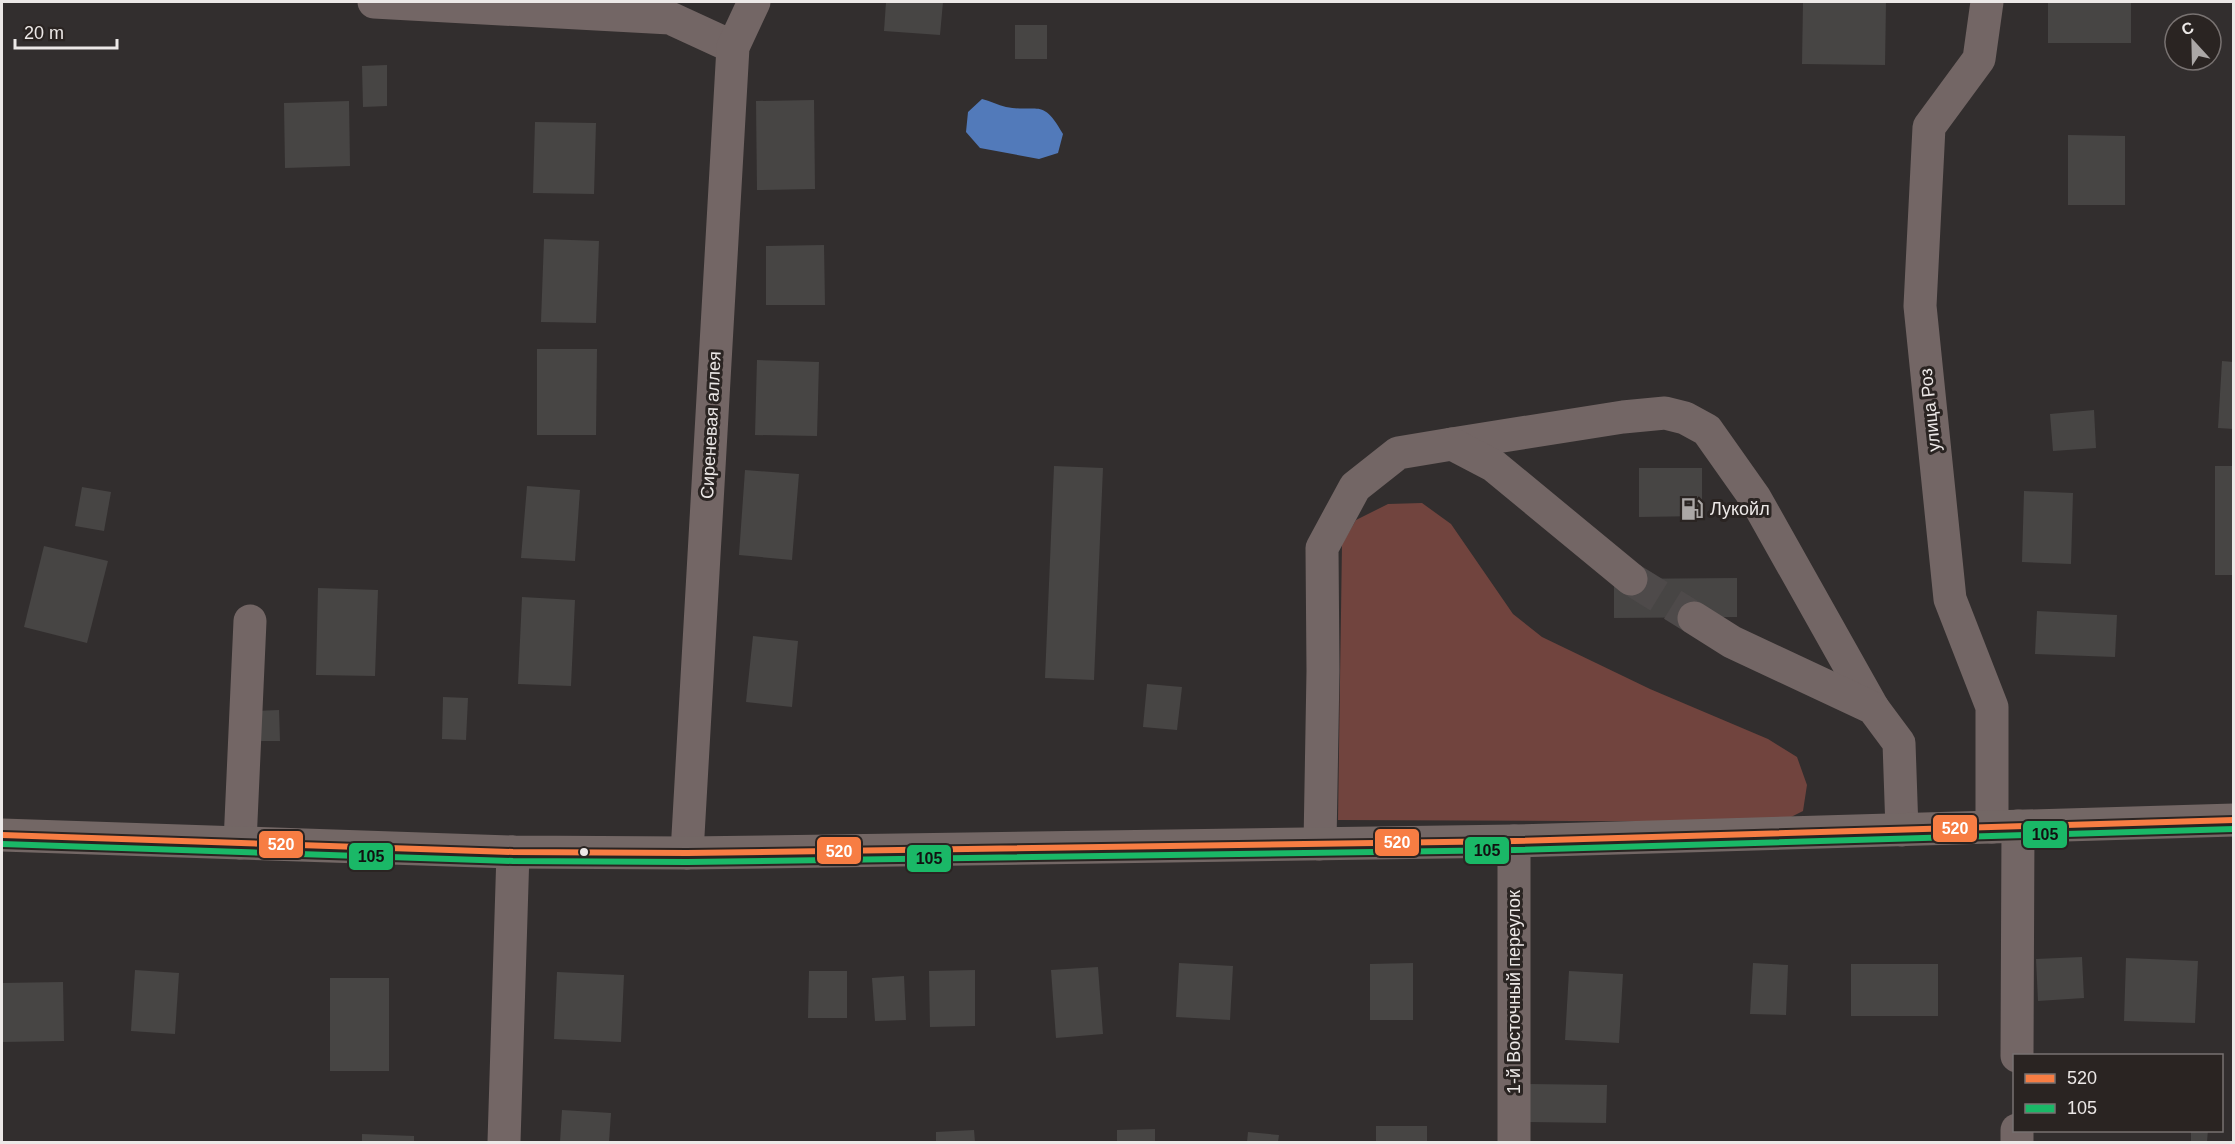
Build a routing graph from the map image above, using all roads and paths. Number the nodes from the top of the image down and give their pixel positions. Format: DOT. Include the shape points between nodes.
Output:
graph roads {
  1 [pos="374,2"];
  2 [pos="753,2"];
  3 [pos="1987,2"];
  4 [pos="733,46"];
  5 [pos="1452,444"];
  6 [pos="1631,579"];
  7 [pos="1694,618"];
  8 [pos="250,621"];
  9 [pos="1873,708"];
  10 [pos="2234,820"];
  11 [pos="2005,827"];
  12 [pos="1902,830"];
  13 [pos="2,835"];
  14 [pos="1514,841"];
  15 [pos="240,843"];
  16 [pos="1320,844"];
  17 [pos="513,852"];
  18 [pos="687,853"];
  19 [pos="2017,1054"];
  20 [pos="504,1143"];
  21 [pos="1514,1143"];
  1 -- 4 [label="street" via="670,18"];
  2 -- 4 [label="street, Сиреневая аллея"];
  3 -- 11 [label="street, улица Роз" via="1979,59 1929,127 1920,306 1950,599 1992,707"];
  4 -- 18 [label="street, Сиреневая аллея"];
  5 -- 6 [label="street" via="1494,466"];
  5 -- 9 [label="street" via="1665,413 1707,430 1755,498"];
  5 -- 16 [label="street" via="1398,453 1354,487 1322,549"];
  7 -- 9 [label="street" via="1732,642"];
  8 -- 15 [label="street"];
  9 -- 12 [label="street" via="1899,743"];
  10 -- 11 [label="main road"];
  11 -- 12 [label="main road"];
  11 -- 19 [label="street, улица Роз"];
  12 -- 14 [label="main road"];
  13 -- 15 [label="main road"];
  14 -- 16 [label="main road"];
  14 -- 21 [label="street, 1-й Восточный переулок"];
  15 -- 17 [label="main road"];
  16 -- 18 [label="main road"];
  17 -- 18 [label="main road"];
  17 -- 20 [label="street"];
}
